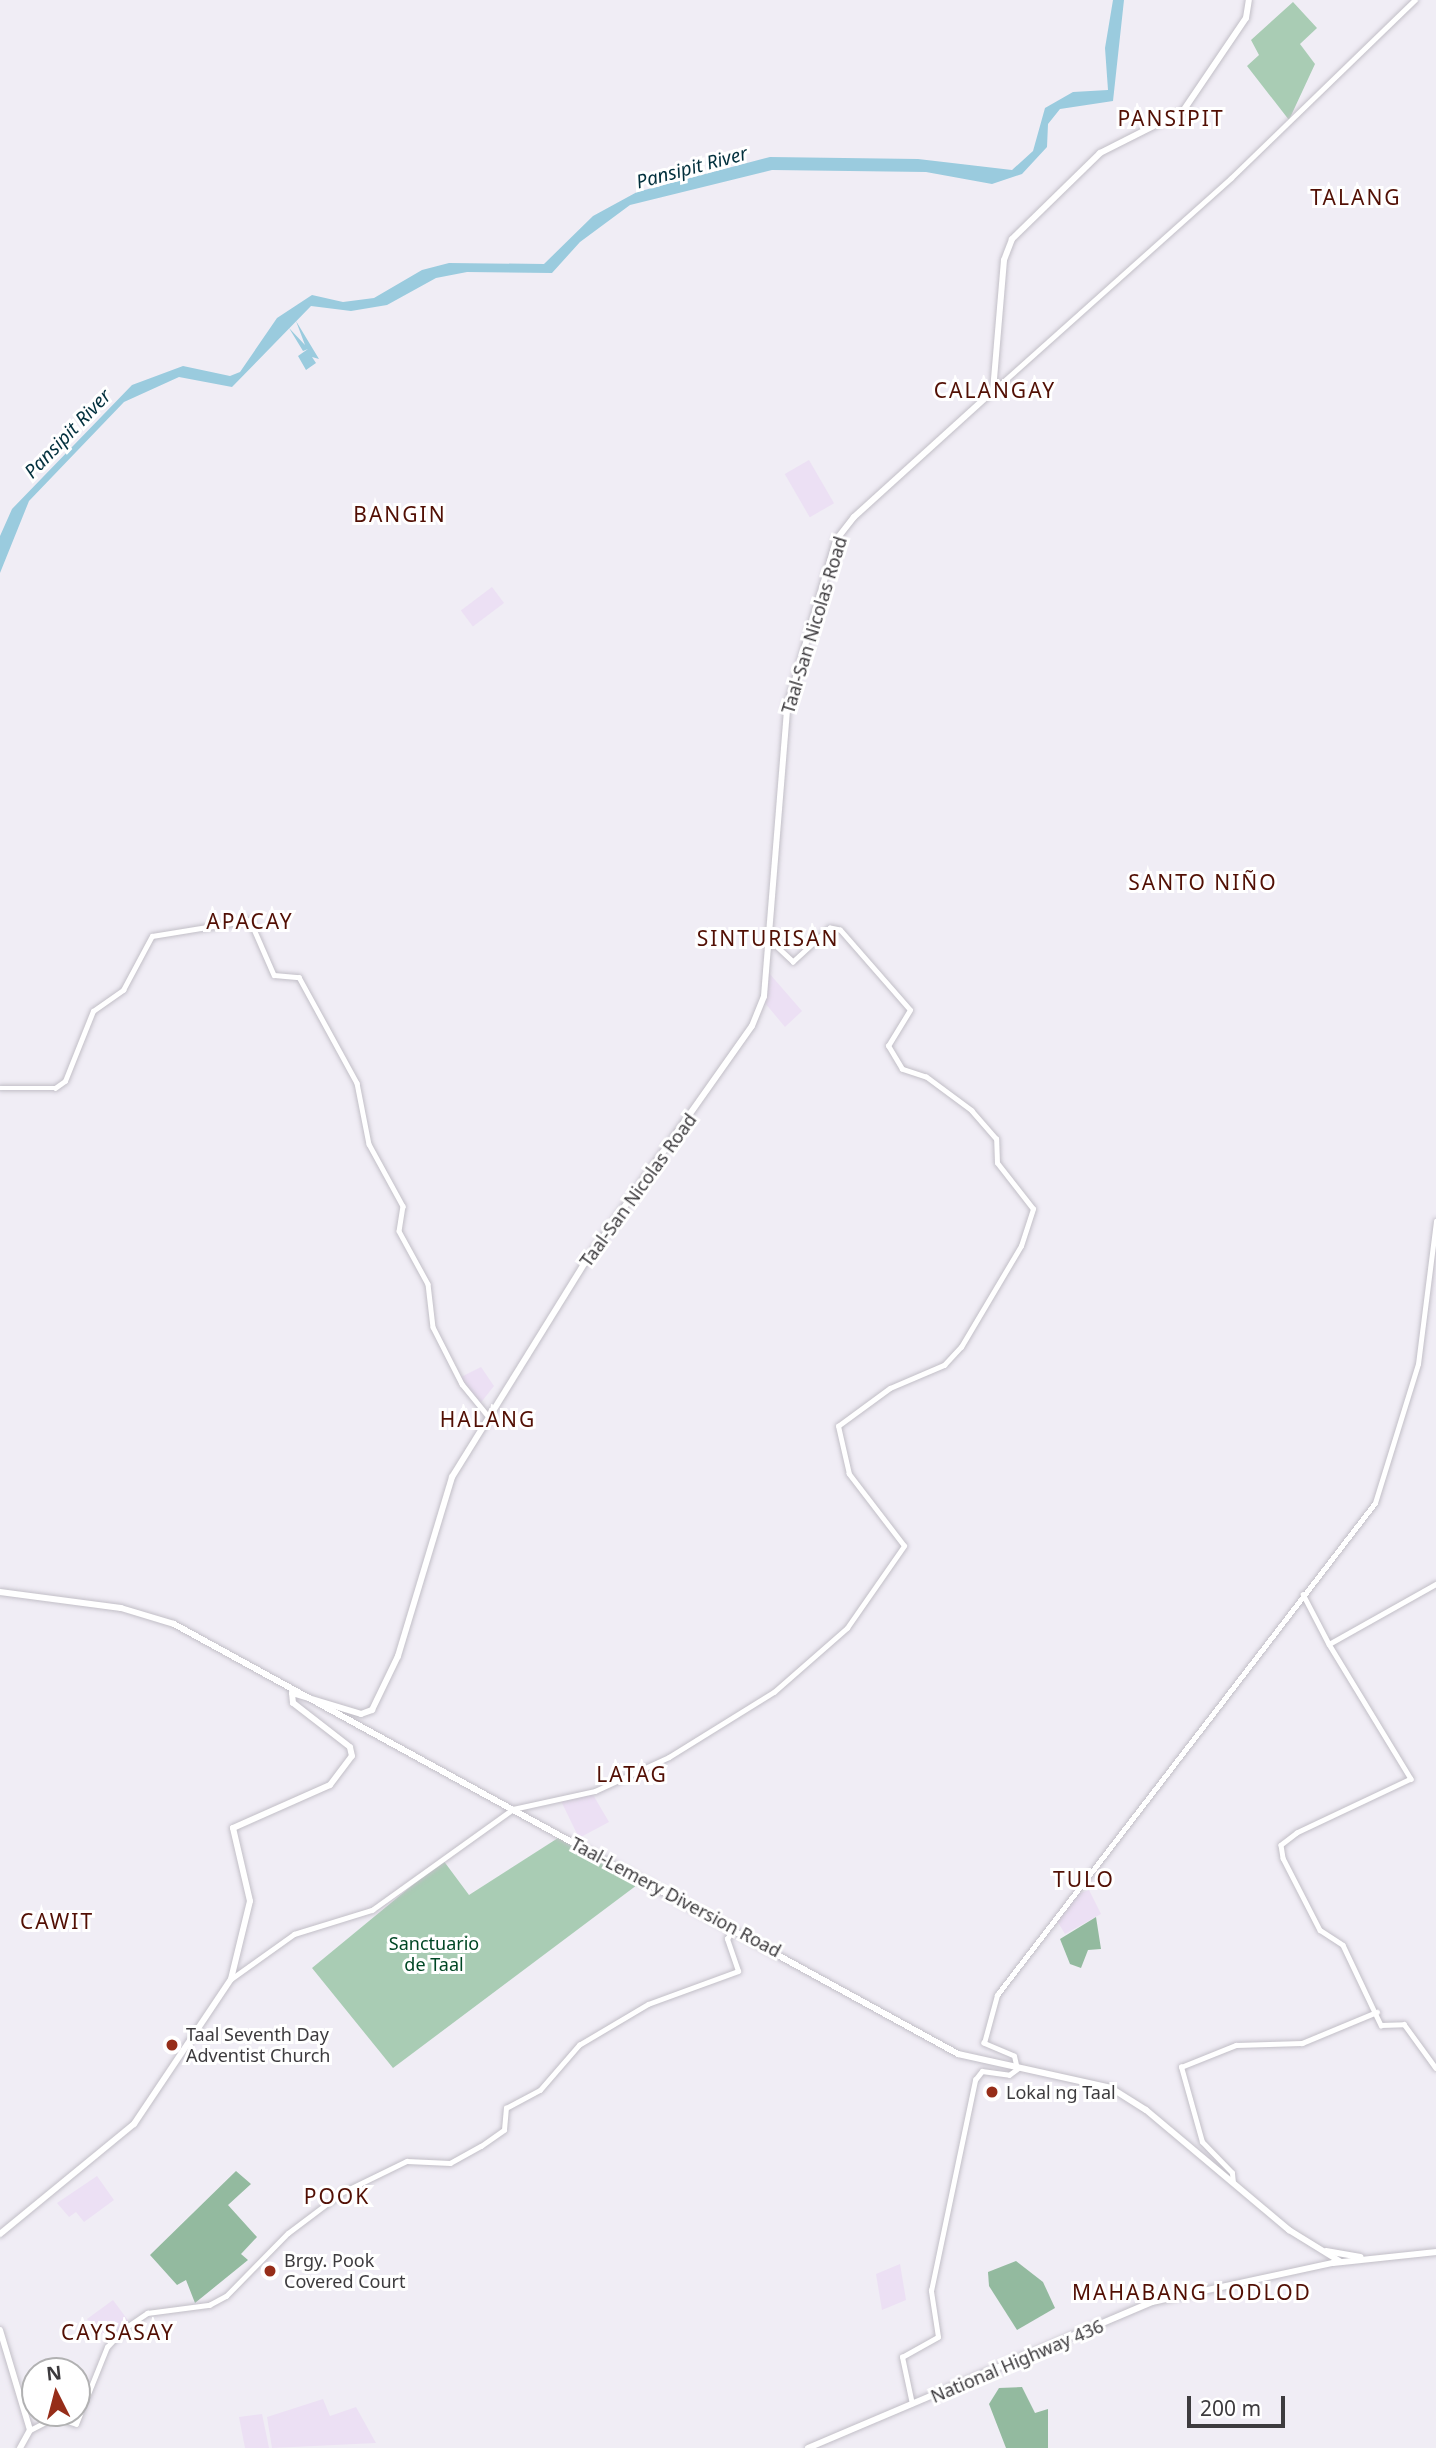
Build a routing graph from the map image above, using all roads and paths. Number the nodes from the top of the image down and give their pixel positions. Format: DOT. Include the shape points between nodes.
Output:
graph roads {
  1 [pos="1249,0"];
  2 [pos="1415,0"];
  3 [pos="993,391"];
  4 [pos="768,939"];
  5 [pos="0,1088"];
  6 [pos="1436,1221"];
  7 [pos="489,1417"];
  8 [pos="1436,1584"];
  9 [pos="0,1592"];
  10 [pos="1304,1594"];
  11 [pos="1329,1644"];
  12 [pos="292,1693"];
  13 [pos="513,1809"];
  14 [pos="733,1929"];
  15 [pos="231,1979"];
  16 [pos="1377,2012"];
  17 [pos="1436,2068"];
  18 [pos="1017,2069"];
  19 [pos="1233,2183"];
  20 [pos="0,2234"];
  21 [pos="1324,2251"];
  22 [pos="1436,2252"];
  23 [pos="1369,2259"];
  24 [pos="1341,2262"];
  25 [pos="1324,2264"];
  26 [pos="0,2330"];
  27 [pos="912,2404"];
  28 [pos="30,2430"];
  29 [pos="20,2448"];
  30 [pos="808,2448"];
  1 -- 3 [label="main road" via="1246,18 1182,111 1100,153 1012,239 1004,260"];
  2 -- 3 [label="street"];
  3 -- 4 [label="main road, Taal-San Nicolas Road" via="854,517 836,540 787,707"];
  4 -- 7 [label="main road, Taal-San Nicolas Road" via="764,996 735,1057 584,1264"];
  4 -- 13 [label="street" via="793,962 830,928 839,930 910,1010 887,1046 902,1069 926,1077 972,1111 996,1139 997,1163 1033,1209 1021,1246 961,1347 944,1364 890,1388 838,1426 849,1474 905,1542 879,1590 847,1628 774,1692 669,1758 595,1791"];
  5 -- 7 [label="street" via="55,1088 65,1081 93,1011 123,990 152,936 250,920 274,975 299,977 357,1083 369,1143 403,1206 397,1224 428,1284 433,1327 462,1384"];
  6 -- 10 [label="street" via="1418,1364 1375,1503"];
  7 -- 12 [label="main road, Taal-San Nicolas Road" via="443,1495 398,1656 372,1710 361,1714"];
  8 -- 11 [label="street"];
  9 -- 12 [label="main road, Taal-Lemery Diversion Road" via="163,1620"];
  10 -- 11 [label="street"];
  10 -- 18 [label="street" via="998,1995 984,2043 1014,2056"];
  11 -- 16 [label="street" via="1411,1779 1281,1845 1315,1920 1343,1945"];
  12 -- 13 [label="main road, Taal-Lemery Diversion Road"];
  12 -- 15 [label="main road" via="293,1703 350,1747 352,1756 330,1785 233,1828 250,1900"];
  13 -- 14 [label="main road, Taal-Lemery Diversion Road"];
  13 -- 15 [label="street" via="372,1910 294,1934"];
  14 -- 18 [label="main road, Taal-Lemery Diversion Road" via="958,2054"];
  14 -- 28 [label="street" via="727,1939 738,1971 649,2004 579,2045 559,2062 544,2087 506,2108 504,2130 481,2146 450,2163 407,2161 341,2193 288,2233 226,2296 209,2305 148,2313 107,2347 76,2424 62,2417"];
  15 -- 20 [label="main road" via="134,2124"];
  16 -- 17 [label="street" via="1381,2025 1404,2024"];
  16 -- 19 [label="street" via="1302,2043 1236,2045 1181,2067 1202,2142 1232,2173"];
  18 -- 19 [label="main road, Taal-Lemery Diversion Road" via="1111,2088"];
  18 -- 27 [label="street" via="1009,2076 982,2071 975,2080 931,2291 938,2337 902,2357"];
  19 -- 21 [label="main road, Taal-Lemery Diversion Road"];
  21 -- 23 [label="main road, Taal-Lemery Diversion Road"];
  21 -- 24 [label="main road, Taal-Lemery Diversion Road"];
  21 -- 25 [label="main road"];
  22 -- 23 [label="main road, National Highway 436"];
  23 -- 24 [label="main road, National Highway 436"];
  24 -- 25 [label="main road, National Highway 436"];
  25 -- 27 [label="main road, National Highway 436" via="1152,2302"];
  26 -- 28 [label="main road"];
  27 -- 30 [label="main road, National Highway 436"];
  28 -- 29 [label="main road"];
}
